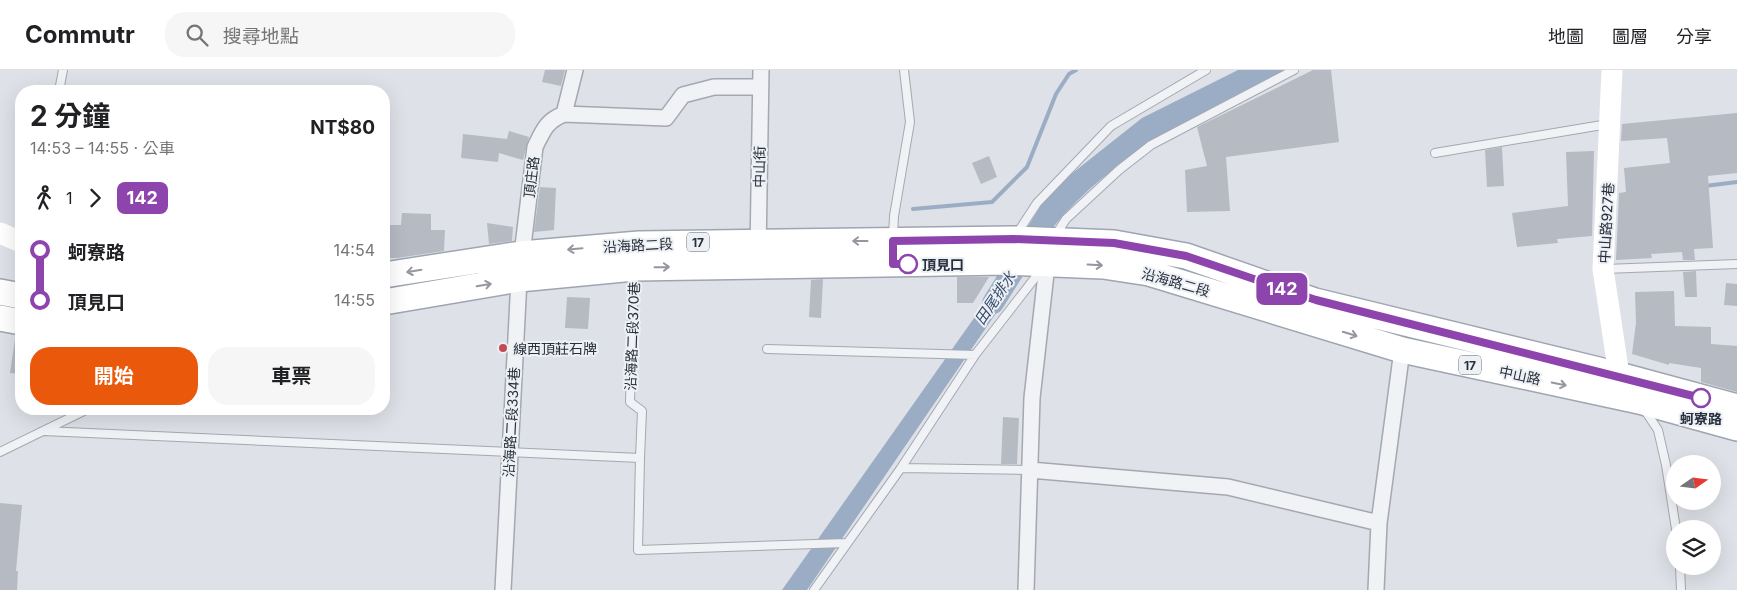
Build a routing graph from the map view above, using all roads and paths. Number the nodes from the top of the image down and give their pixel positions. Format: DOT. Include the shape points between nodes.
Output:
graph roads {
  1 [pos="63,70"];
  2 [pos="575,70"];
  3 [pos="760,70"];
  4 [pos="896,70"];
  5 [pos="1206,70"];
  6 [pos="1294,70"];
  7 [pos="1612,70"];
  8 [pos="904,73"];
  9 [pos="60,85"];
  10 [pos="760,87"];
  11 [pos="564,114"];
  12 [pos="1610,124"];
  13 [pos="1435,153"];
  14 [pos="0,233"];
  15 [pos="15,239"];
  16 [pos="1010,251"];
  17 [pos="893,252"];
  18 [pos="1049,252"];
  19 [pos="758,253"];
  20 [pos="521,254"];
  21 [pos="1737,264"];
  22 [pos="634,268"];
  23 [pos="1603,269"];
  24 [pos="390,274"];
  25 [pos="519,279"];
  26 [pos="0,292"];
  27 [pos="15,295"];
  28 [pos="390,301"];
  29 [pos="1309,310"];
  30 [pos="0,318"];
  31 [pos="15,321"];
  32 [pos="767,349"];
  33 [pos="1402,350"];
  34 [pos="975,354"];
  35 [pos="1619,375"];
  36 [pos="1639,401"];
  37 [pos="1737,407"];
  38 [pos="76,415"];
  39 [pos="1737,428"];
  40 [pos="44,431"];
  41 [pos="0,452"];
  42 [pos="509,453"];
  43 [pos="640,458"];
  44 [pos="901,468"];
  45 [pos="1030,470"];
  46 [pos="1675,520"];
  47 [pos="1379,524"];
  48 [pos="846,543"];
  49 [pos="1680,575"];
  50 [pos="503,590"];
  51 [pos="814,590"];
  52 [pos="1026,590"];
  53 [pos="1376,590"];
  54 [pos="1681,590"];
  1 -- 9 [label="lane"];
  2 -- 11 [label="street"];
  3 -- 10 [label="street, 中山街"];
  4 -- 8 [label="lane"];
  5 -- 16 [label="lane" via="1111,126 1037,203"];
  6 -- 18 [label="lane" via="1151,145 1066,218"];
  7 -- 12 [label="street, 中山路927巷"];
  8 -- 17 [label="lane" via="910,122 894,216"];
  10 -- 11 [label="street" via="714,87 684,95 666,118"];
  10 -- 19 [label="street, 中山街"];
  11 -- 20 [label="street, 頂庄路" via="551,119 535,147"];
  12 -- 13 [label="lane"];
  12 -- 23 [label="street, 中山路927巷"];
  14 -- 15 [label="street"];
  16 -- 17 [label="main road, 沿海路二段 / 17"];
  16 -- 18 [label="main road, 17"];
  17 -- 19 [label="main road, 沿海路二段 / 17"];
  18 -- 29 [label="main road, 沿海路二段 / 17"];
  18 -- 34 [label="lane"];
  18 -- 45 [label="street" via="1032,398"];
  19 -- 20 [label="main road, 沿海路二段 / 17, one-way" via="639,244"];
  22 -- 19 [label="main road, 沿海路二段 / 17, one-way"];
  20 -- 24 [label="main road, 沿海路二段 / 17, one-way"];
  20 -- 25 [label="street, 沿海路二段334巷"];
  21 -- 23 [label="lane"];
  22 -- 25 [label="main road, 沿海路二段 / 17"];
  22 -- 43 [label="lane, 沿海路二段370巷" via="630,402 642,411"];
  23 -- 35 [label="street, 中山路927巷"];
  28 -- 25 [label="main road, 沿海路二段 / 17, one-way"];
  25 -- 42 [label="street, 沿海路二段334巷"];
  26 -- 27 [label="main road"];
  29 -- 33 [label="main road, 中山路 / 17, one-way"];
  29 -- 35 [label="main road, 中山路 / 17"];
  30 -- 31 [label="main road"];
  32 -- 34 [label="lane"];
  33 -- 36 [label="main road, 中山路 / 17, one-way"];
  33 -- 47 [label="street"];
  34 -- 44 [label="lane"];
  35 -- 36 [label="lane"];
  35 -- 37 [label="main road, 中山路 / 17"];
  36 -- 39 [label="main road, 中山路 / 17"];
  36 -- 46 [label="lane" via="1658,430"];
  38 -- 40 [label="lane"];
  40 -- 41 [label="lane"];
  40 -- 42 [label="lane"];
  42 -- 43 [label="lane"];
  42 -- 50 [label="street, 沿海路二段334巷"];
  43 -- 48 [label="lane" via="638,550"];
  44 -- 45 [label="lane"];
  44 -- 48 [label="lane"];
  45 -- 47 [label="street" via="1228,486"];
  45 -- 52 [label="street"];
  47 -- 53 [label="street"];
  48 -- 51 [label="lane"];
  49 -- 54 [label="lane"];
}
